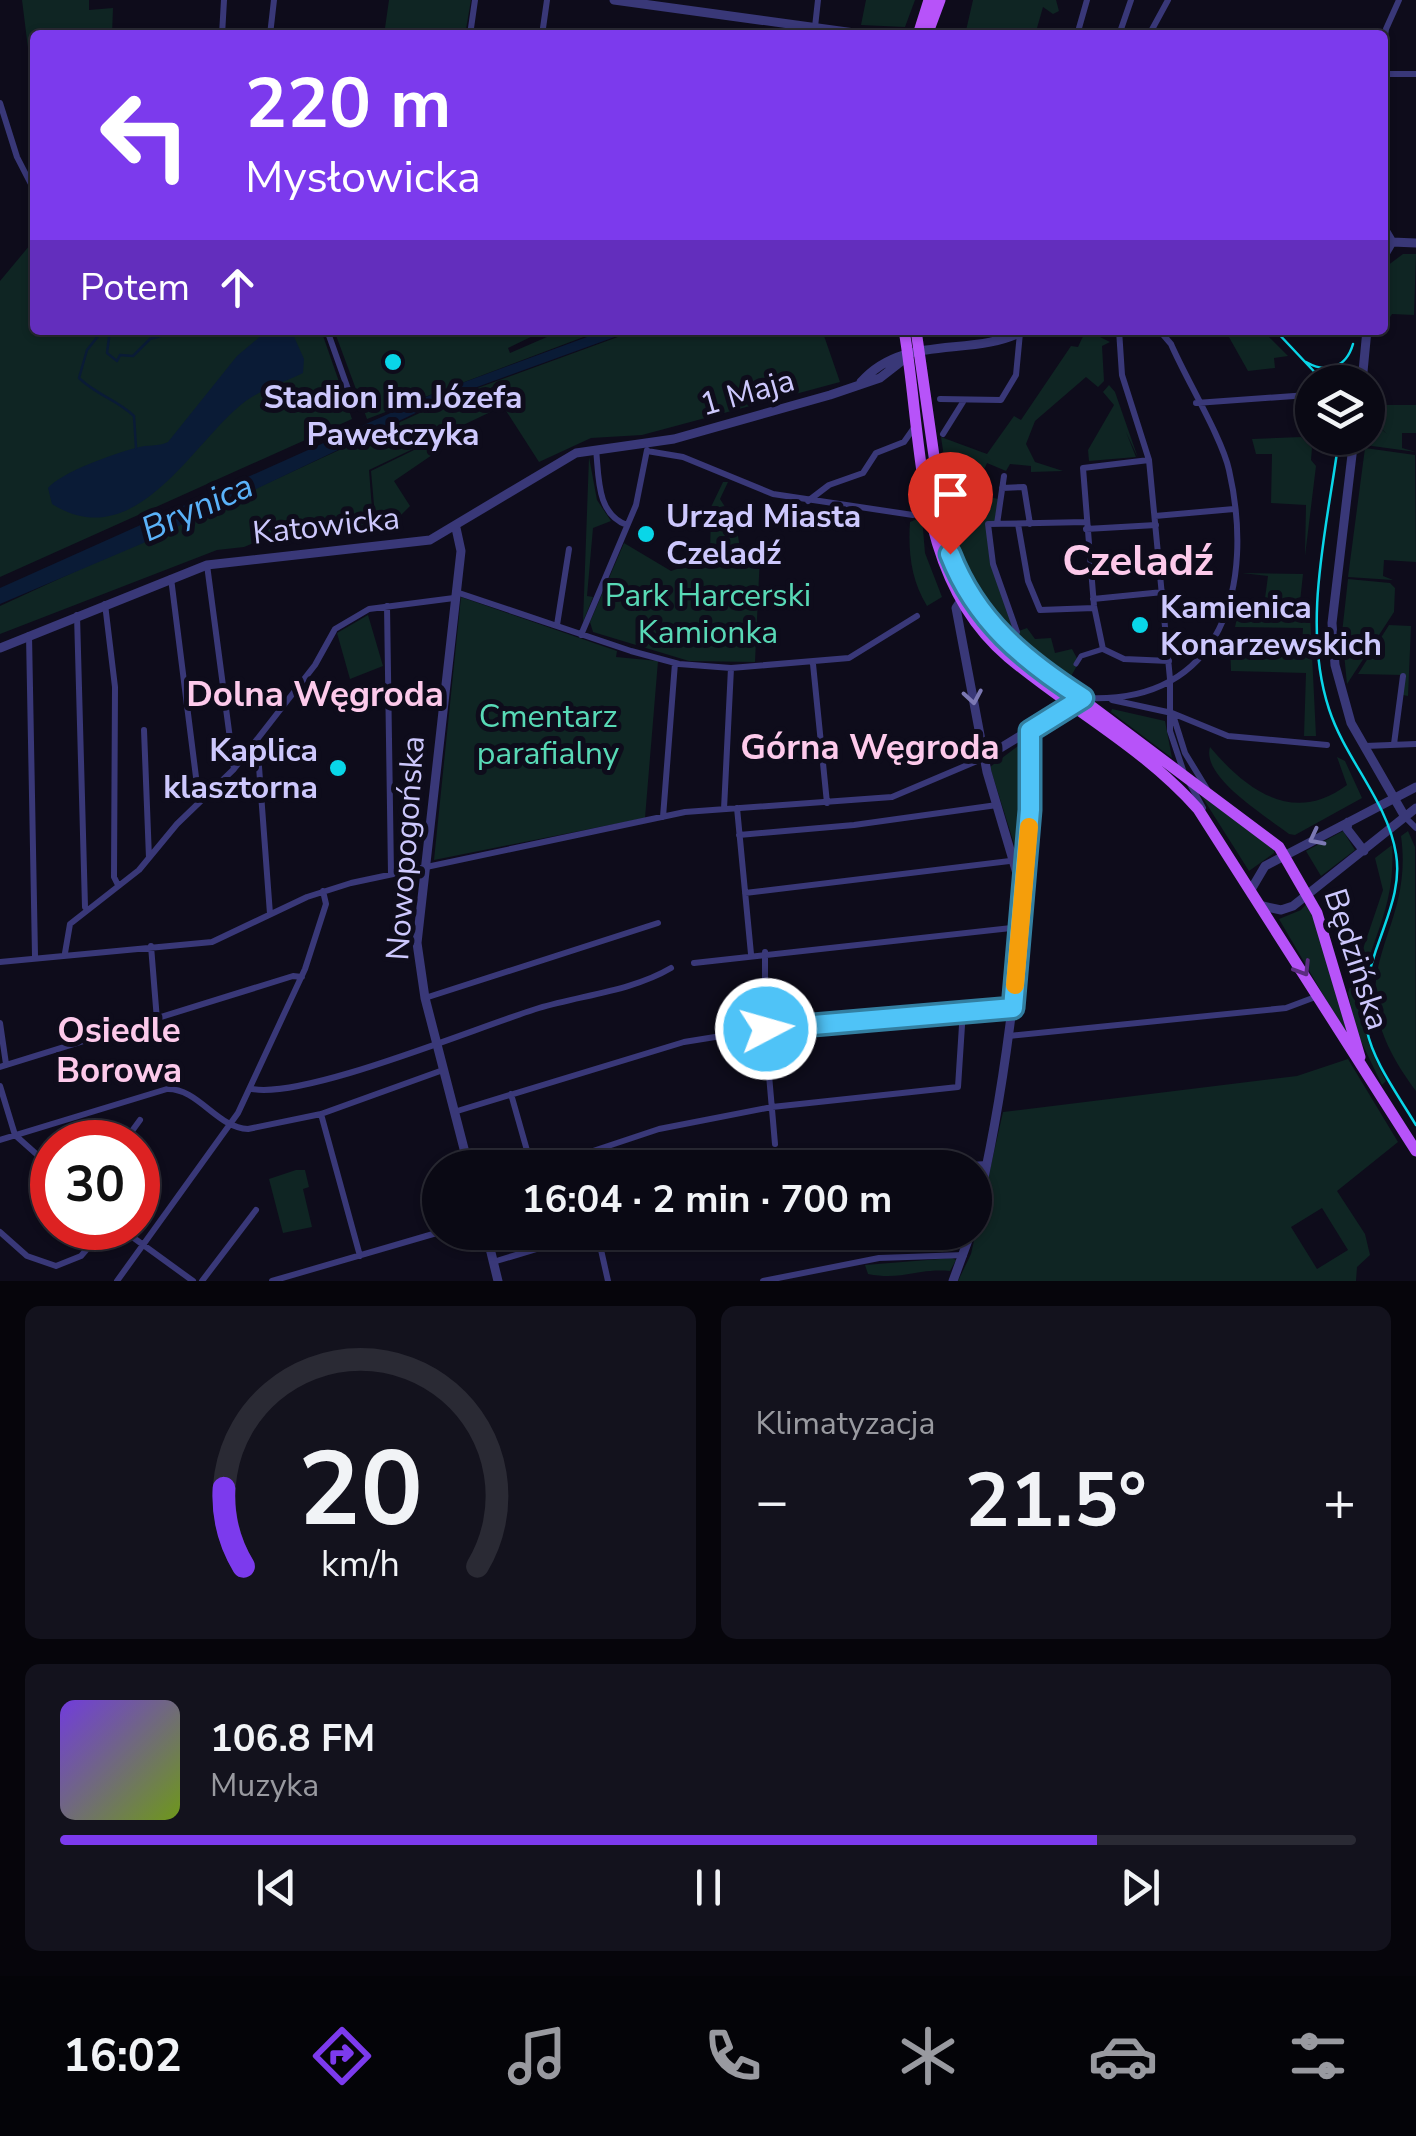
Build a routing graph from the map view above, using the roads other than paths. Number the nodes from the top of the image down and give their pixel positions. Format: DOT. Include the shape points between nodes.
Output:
graph roads {
  1 [pos="224,0"];
  2 [pos="274,0"];
  3 [pos="475,0"];
  4 [pos="547,0"];
  5 [pos="614,0"];
  6 [pos="818,0"];
  7 [pos="928,0"];
  8 [pos="940,0"];
  9 [pos="1087,0"];
  10 [pos="1131,0"];
  11 [pos="1168,0"];
  12 [pos="1398,0"];
  13 [pos="814,29"];
  14 [pos="222,30"];
  15 [pos="271,30"];
  16 [pos="471,30"];
  17 [pos="543,30"];
  18 [pos="823,30"];
  19 [pos="919,30"];
  20 [pos="929,30"];
  21 [pos="1078,30"];
  22 [pos="1121,30"];
  23 [pos="1152,30"];
  24 [pos="1386,30"];
  25 [pos="1388,74"];
  26 [pos="1416,74"];
  27 [pos="0,103"];
  28 [pos="30,182"];
  29 [pos="1388,235"];
  30 [pos="1392,242"];
  31 [pos="1416,243"];
  32 [pos="1388,249"];
  33 [pos="328,335"];
  34 [pos="906,335"];
  35 [pos="916,335"];
  36 [pos="1001,335"];
  37 [pos="1022,335"];
  38 [pos="1119,335"];
  39 [pos="1163,335"];
  40 [pos="1366,335"];
  41 [pos="914,352"];
  42 [pos="1363,365"];
  43 [pos="880,378"];
  44 [pos="911,380"];
  45 [pos="859,384"];
  46 [pos="1295,396"];
  47 [pos="940,399"];
  48 [pos="963,402"];
  49 [pos="1196,402"];
  50 [pos="354,406"];
  51 [pos="917,422"];
  52 [pos="943,434"];
  53 [pos="674,439"];
  54 [pos="904,442"];
  55 [pos="596,448"];
  56 [pos="647,448"];
  57 [pos="922,450"];
  58 [pos="1352,455"];
  59 [pos="684,457"];
  60 [pos="1149,460"];
  61 [pos="1004,476"];
  62 [pos="1002,488"];
  63 [pos="808,501"];
  64 [pos="1234,508"];
  65 [pos="913,515"];
  66 [pos="1155,520"];
  67 [pos="997,524"];
  68 [pos="1018,524"];
  69 [pos="1030,524"];
  70 [pos="628,525"];
  71 [pos="1086,526"];
  72 [pos="456,528"];
  73 [pos="568,550"];
  74 [pos="207,564"];
  75 [pos="171,577"];
  76 [pos="1162,592"];
  77 [pos="454,595"];
  78 [pos="960,602"];
  79 [pos="105,603"];
  80 [pos="1094,603"];
  81 [pos="387,606"];
  82 [pos="77,615"];
  83 [pos="917,616"];
  84 [pos="557,625"];
  85 [pos="1017,632"];
  86 [pos="28,634"];
  87 [pos="580,634"];
  88 [pos="0,648"];
  89 [pos="1103,649"];
  90 [pos="1169,661"];
  91 [pos="675,662"];
  92 [pos="813,664"];
  93 [pos="1076,664"];
  94 [pos="731,668"];
  95 [pos="1403,676"];
  96 [pos="1170,680"];
  97 [pos="1111,700"];
  98 [pos="1078,701"];
  99 [pos="1172,713"];
  100 [pos="144,730"];
  101 [pos="1030,731"];
  102 [pos="257,739"];
  103 [pos="1394,744"];
  104 [pos="1416,744"];
  105 [pos="1327,746"];
  106 [pos="1364,747"];
  107 [pos="984,758"];
  108 [pos="234,770"];
  109 [pos="1182,770"];
  110 [pos="1416,787"];
  111 [pos="1208,790"];
  112 [pos="1392,799"];
  113 [pos="198,801"];
  114 [pos="827,802"];
  115 [pos="997,804"];
  116 [pos="736,808"];
  117 [pos="1416,808"];
  118 [pos="724,809"];
  119 [pos="663,817"];
  120 [pos="1405,817"];
  121 [pos="1348,822"];
  122 [pos="1416,828"];
  123 [pos="1215,832"];
  124 [pos="739,834"];
  125 [pos="1364,851"];
  126 [pos="1286,856"];
  127 [pos="150,860"];
  128 [pos="1021,860"];
  129 [pos="424,868"];
  130 [pos="391,874"];
  131 [pos="118,886"];
  132 [pos="1252,888"];
  133 [pos="323,891"];
  134 [pos="1309,892"];
  135 [pos="745,893"];
  136 [pos="1263,906"];
  137 [pos="85,908"];
  138 [pos="270,914"];
  139 [pos="658,923"];
  140 [pos="1021,927"];
  141 [pos="151,946"];
  142 [pos="766,952"];
  143 [pos="65,953"];
  144 [pos="752,954"];
  145 [pos="35,956"];
  146 [pos="0,962"];
  147 [pos="694,963"];
  148 [pos="671,968"];
  149 [pos="302,977"];
  150 [pos="1319,996"];
  151 [pos="425,998"];
  152 [pos="1013,1008"];
  153 [pos="963,1010"];
  154 [pos="157,1020"];
  155 [pos="0,1023"];
  156 [pos="766,1029"];
  157 [pos="1010,1036"];
  158 [pos="436,1041"];
  159 [pos="3,1065"];
  160 [pos="1363,1066"];
  161 [pos="443,1070"];
  162 [pos="0,1086"];
  163 [pos="251,1088"];
  164 [pos="511,1094"];
  165 [pos="772,1107"];
  166 [pos="454,1112"];
  167 [pos="321,1114"];
  168 [pos="232,1125"];
  169 [pos="15,1136"];
  170 [pos="0,1140"];
  171 [pos="775,1144"];
  172 [pos="30,1149"];
  173 [pos="464,1150"];
  174 [pos="527,1150"];
  175 [pos="596,1150"];
  176 [pos="990,1150"];
  177 [pos="1416,1151"];
  178 [pos="256,1210"];
  179 [pos="160,1220"];
  180 [pos="0,1232"];
  181 [pos="422,1237"];
  182 [pos="86,1250"];
  183 [pos="138,1250"];
  184 [pos="150,1250"];
  185 [pos="491,1250"];
  186 [pos="534,1250"];
  187 [pos="600,1250"];
  188 [pos="966,1250"];
  189 [pos="964,1255"];
  190 [pos="360,1256"];
  191 [pos="494,1262"];
  192 [pos="117,1281"];
  193 [pos="193,1281"];
  194 [pos="202,1281"];
  195 [pos="272,1281"];
  196 [pos="498,1281"];
  197 [pos="608,1281"];
  198 [pos="764,1281"];
  199 [pos="953,1281"];
  1 -- 14 [label="street"];
  2 -- 15 [label="street"];
  3 -- 16 [label="street"];
  4 -- 17 [label="street"];
  5 -- 13 [label="street"];
  6 -- 13 [label="street"];
  7 -- 19 [label="main road"];
  8 -- 20 [label="main road"];
  9 -- 21 [label="street"];
  10 -- 22 [label="street"];
  11 -- 23 [label="street"];
  12 -- 24 [label="street"];
  13 -- 18 [label="street"];
  25 -- 26 [label="street"];
  27 -- 28 [label="street"];
  29 -- 30 [label="street"];
  30 -- 31 [label="street"];
  30 -- 32 [label="street"];
  33 -- 50 [label="street"];
  34 -- 41 [label="main road"];
  35 -- 41 [label="main road"];
  36 -- 41 [label="street, 1 Maja"];
  37 -- 48 [label="street" via="1021,356 1001,400"];
  38 -- 60 [label="street, Będzińska" via="1122,375"];
  39 -- 49 [label="street"];
  40 -- 42 [label="street"];
  41 -- 43 [label="street, 1 Maja"];
  41 -- 44 [label="main road"];
  41 -- 45 [label="street, 1 Maja" via="899,353"];
  41 -- 98 [label="main road" via="957,574 1003,639"];
  43 -- 44 [label="street"];
  43 -- 45 [label="street, 1 Maja"];
  44 -- 51 [label="main road"];
  45 -- 53 [label="street, 1 Maja"];
  46 -- 49 [label="street"];
  47 -- 48 [label="street"];
  48 -- 52 [label="street"];
  49 -- 64 [label="street" via="1226,462"];
  51 -- 54 [label="street"];
  51 -- 57 [label="main road"];
  53 -- 56 [label="street, 1 Maja"];
  53 -- 59 [label="street"];
  54 -- 57 [label="street"];
  54 -- 63 [label="street" via="881,449 863,472 828,484"];
  55 -- 56 [label="street, Katowicka"];
  55 -- 70 [label="street" via="602,497 618,522"];
  55 -- 72 [label="street, Katowicka" via="552,464"];
  56 -- 59 [label="street"];
  56 -- 70 [label="street"];
  57 -- 78 [label="main road" via="940,556"];
  58 -- 106 [label="street" via="1332,644 1342,698"];
  59 -- 63 [label="street" via="773,494"];
  60 -- 66 [label="street, Będzińska"];
  60 -- 71 [label="street" via="1085,466"];
  61 -- 62 [label="street"];
  62 -- 67 [label="street"];
  62 -- 69 [label="street" via="1024,487"];
  63 -- 65 [label="street"];
  64 -- 66 [label="street"];
  64 -- 96 [label="street" via="1237,574 1226,620 1198,662"];
  66 -- 71 [label="street"];
  66 -- 76 [label="street, Będzińska"];
  67 -- 68 [label="street"];
  67 -- 85 [label="street" via="988,524 993,564"];
  68 -- 69 [label="street"];
  68 -- 80 [label="street" via="1040,610"];
  69 -- 71 [label="street"];
  70 -- 87 [label="street"];
  71 -- 80 [label="street"];
  72 -- 74 [label="street, Katowicka" via="420,542"];
  72 -- 77 [label="street, Nowopogońska"];
  73 -- 84 [label="street"];
  74 -- 75 [label="street, Katowicka"];
  74 -- 108 [label="street"];
  75 -- 79 [label="street, Katowicka"];
  75 -- 113 [label="street"];
  76 -- 80 [label="street"];
  76 -- 90 [label="street, Będzińska"];
  77 -- 81 [label="street"];
  77 -- 84 [label="street"];
  77 -- 129 [label="street, Nowopogońska"];
  78 -- 98 [label="main road" via="1001,651"];
  78 -- 107 [label="street, one-way"];
  79 -- 82 [label="street, Katowicka"];
  79 -- 131 [label="street" via="115,688"];
  80 -- 89 [label="street"];
  81 -- 102 [label="street" via="335,630"];
  81 -- 130 [label="street"];
  82 -- 86 [label="street, Katowicka"];
  82 -- 137 [label="street"];
  83 -- 92 [label="street" via="849,658"];
  84 -- 87 [label="street"];
  86 -- 88 [label="street, Katowicka"];
  86 -- 145 [label="street"];
  87 -- 91 [label="street"];
  89 -- 90 [label="street" via="1124,659"];
  89 -- 93 [label="street" via="1080,656"];
  90 -- 96 [label="street, Będzińska"];
  91 -- 94 [label="street"];
  91 -- 119 [label="street"];
  92 -- 94 [label="street"];
  92 -- 114 [label="street"];
  94 -- 118 [label="street"];
  95 -- 103 [label="street"];
  96 -- 97 [label="street"];
  96 -- 99 [label="street, Będzińska"];
  97 -- 98 [label="street"];
  97 -- 99 [label="street"];
  98 -- 101 [label="street"];
  98 -- 109 [label="main road"];
  98 -- 123 [label="main road" via="1157,765"];
  99 -- 105 [label="street" via="1228,736"];
  99 -- 109 [label="street, Będzińska" via="1170,731"];
  99 -- 111 [label="street, Będzińska" via="1185,753"];
  100 -- 127 [label="street"];
  101 -- 107 [label="street"];
  101 -- 128 [label="street"];
  102 -- 108 [label="street"];
  102 -- 138 [label="street"];
  103 -- 104 [label="street"];
  103 -- 106 [label="street"];
  106 -- 112 [label="street"];
  107 -- 114 [label="street" via="895,796"];
  107 -- 115 [label="street"];
  108 -- 113 [label="street"];
  109 -- 111 [label="main road, Będzińska"];
  109 -- 123 [label="street, Będzińska"];
  110 -- 112 [label="street"];
  111 -- 126 [label="main road, Będzińska"];
  112 -- 120 [label="street"];
  112 -- 121 [label="street"];
  113 -- 127 [label="street"];
  114 -- 116 [label="street"];
  115 -- 124 [label="street" via="854,826"];
  115 -- 128 [label="street"];
  116 -- 118 [label="street"];
  116 -- 124 [label="street"];
  117 -- 120 [label="street"];
  118 -- 119 [label="street"];
  119 -- 129 [label="street"];
  120 -- 122 [label="street"];
  120 -- 125 [label="street"];
  121 -- 125 [label="street"];
  121 -- 126 [label="street, one-way"];
  123 -- 132 [label="main road, Będzińska"];
  124 -- 135 [label="street"];
  125 -- 134 [label="street"];
  126 -- 132 [label="street" via="1259,872"];
  126 -- 134 [label="main road, Będzińska"];
  127 -- 131 [label="street"];
  128 -- 135 [label="street"];
  128 -- 140 [label="street"];
  129 -- 130 [label="street"];
  129 -- 151 [label="street, Nowopogońska" via="417,944"];
  130 -- 133 [label="street"];
  131 -- 137 [label="street"];
  132 -- 136 [label="main road"];
  133 -- 138 [label="street"];
  133 -- 149 [label="street" via="326,904"];
  134 -- 136 [label="street" via="1288,909"];
  134 -- 160 [label="main road, Będzińska"];
  135 -- 144 [label="street"];
  136 -- 150 [label="main road, Będzińska, one-way"];
  137 -- 143 [label="street" via="67,930"];
  138 -- 141 [label="street" via="212,942"];
  139 -- 151 [label="street"];
  140 -- 142 [label="street"];
  140 -- 152 [label="street"];
  141 -- 143 [label="street"];
  141 -- 154 [label="street"];
  142 -- 144 [label="street"];
  142 -- 156 [label="street"];
  143 -- 145 [label="street"];
  144 -- 147 [label="street"];
  145 -- 146 [label="street"];
  148 -- 158 [label="street"];
  149 -- 154 [label="street"];
  149 -- 163 [label="street"];
  150 -- 157 [label="street" via="1286,1008"];
  150 -- 160 [label="main road, Będzińska"];
  151 -- 158 [label="street, Nowopogońska"];
  152 -- 153 [label="street"];
  152 -- 157 [label="street"];
  153 -- 156 [label="street"];
  153 -- 165 [label="street" via="958,1087"];
  154 -- 159 [label="street"];
  155 -- 159 [label="street"];
  156 -- 164 [label="street" via="684,1042"];
  156 -- 165 [label="street"];
  157 -- 176 [label="street"];
  158 -- 161 [label="street, Nowopogońska"];
  158 -- 163 [label="street" via="365,1068 298,1085"];
  160 -- 177 [label="main road, Będzińska"];
  161 -- 166 [label="street, Nowopogońska"];
  161 -- 167 [label="street"];
  162 -- 169 [label="street"];
  163 -- 168 [label="street"];
  164 -- 166 [label="street"];
  164 -- 174 [label="street"];
  165 -- 171 [label="street"];
  165 -- 175 [label="street" via="659,1129"];
  166 -- 173 [label="street, Nowopogońska"];
  167 -- 168 [label="street" via="245,1130"];
  167 -- 190 [label="street"];
  168 -- 169 [label="street" via="180,1089 167,1089"];
  168 -- 179 [label="street"];
  169 -- 170 [label="street"];
  169 -- 172 [label="street"];
  178 -- 194 [label="street"];
  180 -- 182 [label="street" via="27,1256 56,1266"];
  181 -- 190 [label="street"];
  183 -- 192 [label="street"];
  184 -- 193 [label="street"];
  185 -- 191 [label="street"];
  186 -- 191 [label="street"];
  187 -- 197 [label="street"];
  188 -- 189 [label="street"];
  189 -- 198 [label="street" via="879,1258"];
  189 -- 199 [label="street"];
  190 -- 195 [label="street"];
  191 -- 196 [label="street"];
}
